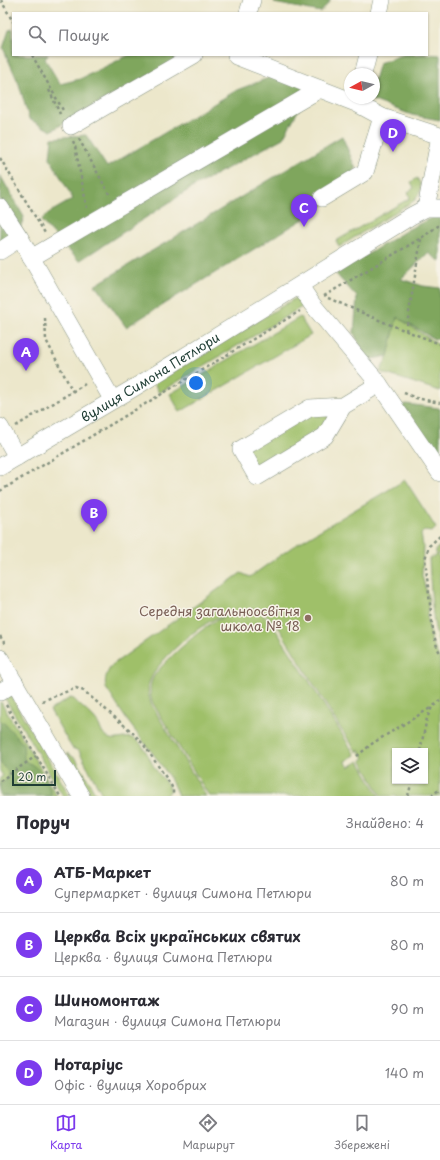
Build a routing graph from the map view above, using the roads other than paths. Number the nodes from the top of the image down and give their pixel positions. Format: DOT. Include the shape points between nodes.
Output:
graph roads {
  1 [pos="252,0"];
  2 [pos="382,0"];
  3 [pos="248,12"];
  4 [pos="379,12"];
  5 [pos="192,56"];
  6 [pos="238,56"];
  7 [pos="368,56"];
  8 [pos="365,68"];
  9 [pos="320,89"];
  10 [pos="344,96"];
  11 [pos="362,104"];
  12 [pos="382,117"];
  13 [pos="68,128"];
  14 [pos="440,136"];
  15 [pos="322,198"];
  16 [pos="0,207"];
  17 [pos="433,208"];
  18 [pos="20,238"];
  19 [pos="0,251"];
  20 [pos="31,258"];
  21 [pos="300,286"];
  22 [pos="379,384"];
  23 [pos="112,399"];
  24 [pos="343,406"];
  25 [pos="2,430"];
  26 [pos="17,457"];
  27 [pos="0,467"];
  28 [pos="440,473"];
  29 [pos="0,658"];
  30 [pos="15,683"];
  31 [pos="3,698"];
  32 [pos="81,796"];
  1 -- 3 [label="street"];
  2 -- 4 [label="street"];
  5 -- 13 [label="street"];
  6 -- 9 [label="street"];
  7 -- 8 [label="street"];
  9 -- 10 [label="street"];
  9 -- 20 [label="street"];
  11 -- 12 [label="street"];
  12 -- 14 [label="street"];
  12 -- 15 [label="street" via="365,172"];
  14 -- 17 [label="street"];
  16 -- 18 [label="street"];
  17 -- 21 [label="street, вулиця Симона Петлюри"];
  18 -- 19 [label="street"];
  18 -- 20 [label="street"];
  20 -- 23 [label="street"];
  21 -- 22 [label="street" via="318,300"];
  21 -- 23 [label="street, вулиця Симона Петлюри"];
  22 -- 24 [label="street"];
  22 -- 28 [label="street"];
  23 -- 26 [label="street, вулиця Симона Петлюри"];
  24 -- 24 [label="street" via="325,436 257,477 241,449 310,408"];
  25 -- 26 [label="street"];
  26 -- 27 [label="street, вулиця Симона Петлюри"];
  29 -- 30 [label="street"];
  30 -- 31 [label="street"];
  30 -- 32 [label="street"];
}
